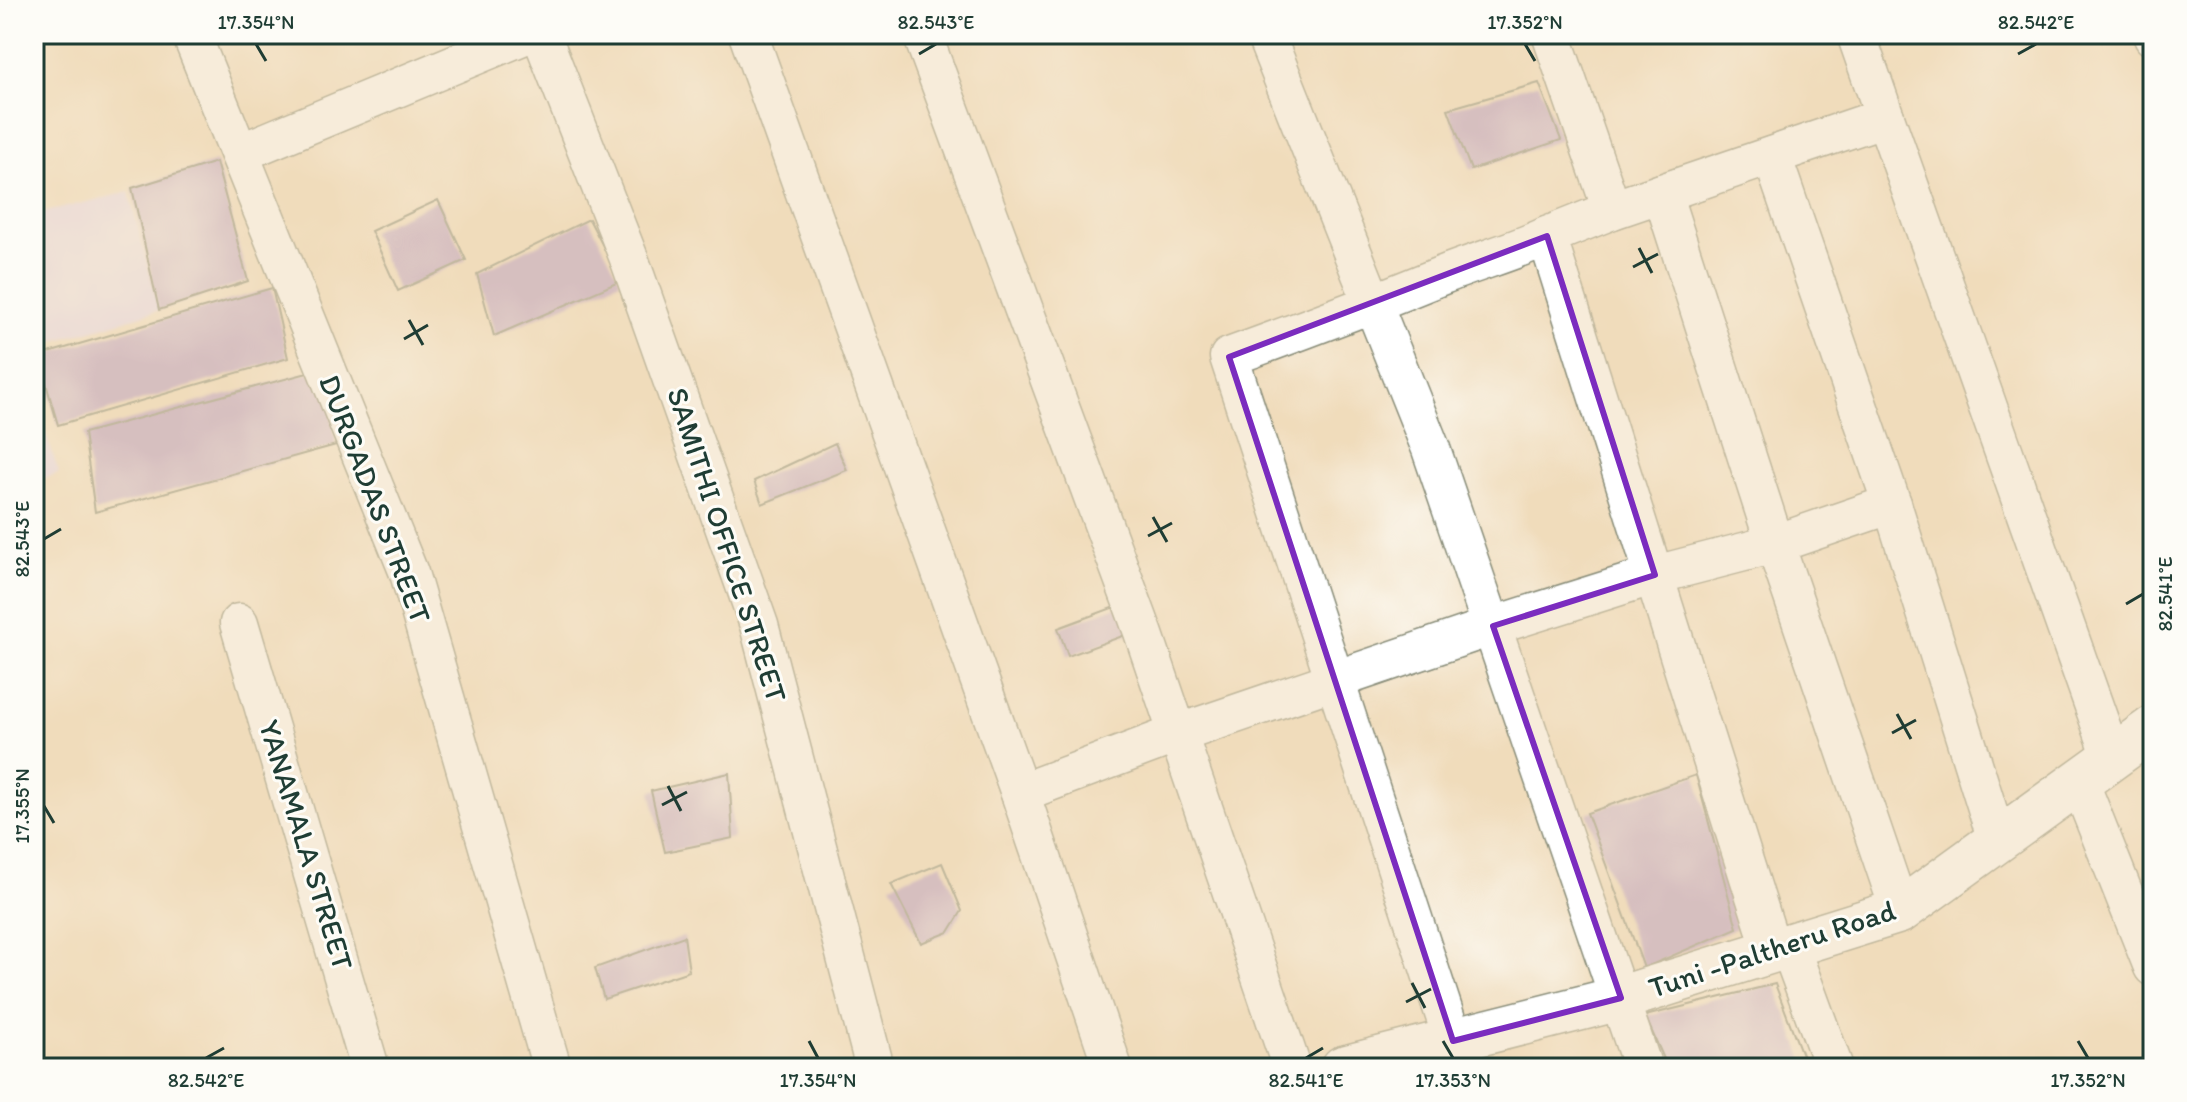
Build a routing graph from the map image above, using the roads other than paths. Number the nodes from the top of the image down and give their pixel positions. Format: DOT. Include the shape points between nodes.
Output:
graph roads {
  1 [pos="191,34"];
  2 [pos="527,34"];
  3 [pos="541,34"];
  4 [pos="748,34"];
  5 [pos="922,34"];
  6 [pos="1265,34"];
  7 [pos="1551,34"];
  8 [pos="1856,34"];
  9 [pos="1885,117"];
  10 [pos="240,153"];
  11 [pos="1772,156"];
  12 [pos="1662,193"];
  13 [pos="1612,210"];
  14 [pos="1547,236"];
  15 [pos="1374,305"];
  16 [pos="1892,504"];
  17 [pos="1775,544"];
  18 [pos="1655,575"];
  19 [pos="239,623"];
  20 [pos="1493,626"];
  21 [pos="1335,679"];
  22 [pos="2153,728"];
  23 [pos="1177,734"];
  24 [pos="2095,769"];
  25 [pos="1020,793"];
  26 [pos="1997,840"];
  27 [pos="1900,911"];
  28 [pos="1781,947"];
  29 [pos="2153,967"];
  30 [pos="1621,998"];
  31 [pos="1457,1054"];
  32 [pos="370,1068"];
  33 [pos="552,1068"];
  34 [pos="875,1068"];
  35 [pos="1113,1068"];
  36 [pos="1292,1068"];
  37 [pos="1343,1068"];
  38 [pos="1643,1068"];
  39 [pos="1834,1068"];
  1 -- 10 [label="street, DURGADAS STREET"];
  2 -- 10 [label="street"];
  3 -- 34 [label="street, SAMITHI OFFICE STREET" via="630,261 759,625"];
  4 -- 25 [label="street"];
  5 -- 23 [label="street"];
  6 -- 15 [label="street"];
  7 -- 13 [label="street"];
  8 -- 9 [label="street"];
  9 -- 11 [label="street"];
  9 -- 24 [label="street"];
  10 -- 33 [label="street, DURGADAS STREET" via="409,573"];
  11 -- 12 [label="street"];
  11 -- 16 [label="street"];
  12 -- 13 [label="street"];
  12 -- 17 [label="street"];
  13 -- 14 [label="street"];
  14 -- 15 [label="street"];
  14 -- 18 [label="street"];
  15 -- 20 [label="street"];
  15 -- 21 [label="street" via="1229,357"];
  16 -- 17 [label="street"];
  16 -- 26 [label="street"];
  17 -- 18 [label="street"];
  17 -- 27 [label="street"];
  18 -- 20 [label="street"];
  18 -- 28 [label="street"];
  19 -- 32 [label="street, YANAMALA STREET"];
  20 -- 21 [label="street"];
  20 -- 30 [label="street"];
  21 -- 23 [label="street"];
  21 -- 31 [label="street"];
  22 -- 24 [label="street, Tuni -Paltheru Road"];
  23 -- 25 [label="street"];
  23 -- 36 [label="street"];
  24 -- 26 [label="street, Tuni -Paltheru Road"];
  24 -- 29 [label="street"];
  25 -- 35 [label="street"];
  26 -- 27 [label="street, Tuni -Paltheru Road"];
  27 -- 28 [label="street, Tuni -Paltheru Road"];
  28 -- 30 [label="street, Tuni -Paltheru Road"];
  28 -- 39 [label="street"];
  30 -- 31 [label="street, Tuni -Paltheru Road"];
  30 -- 38 [label="street"];
  31 -- 37 [label="street, Tuni -Paltheru Road"];
}
